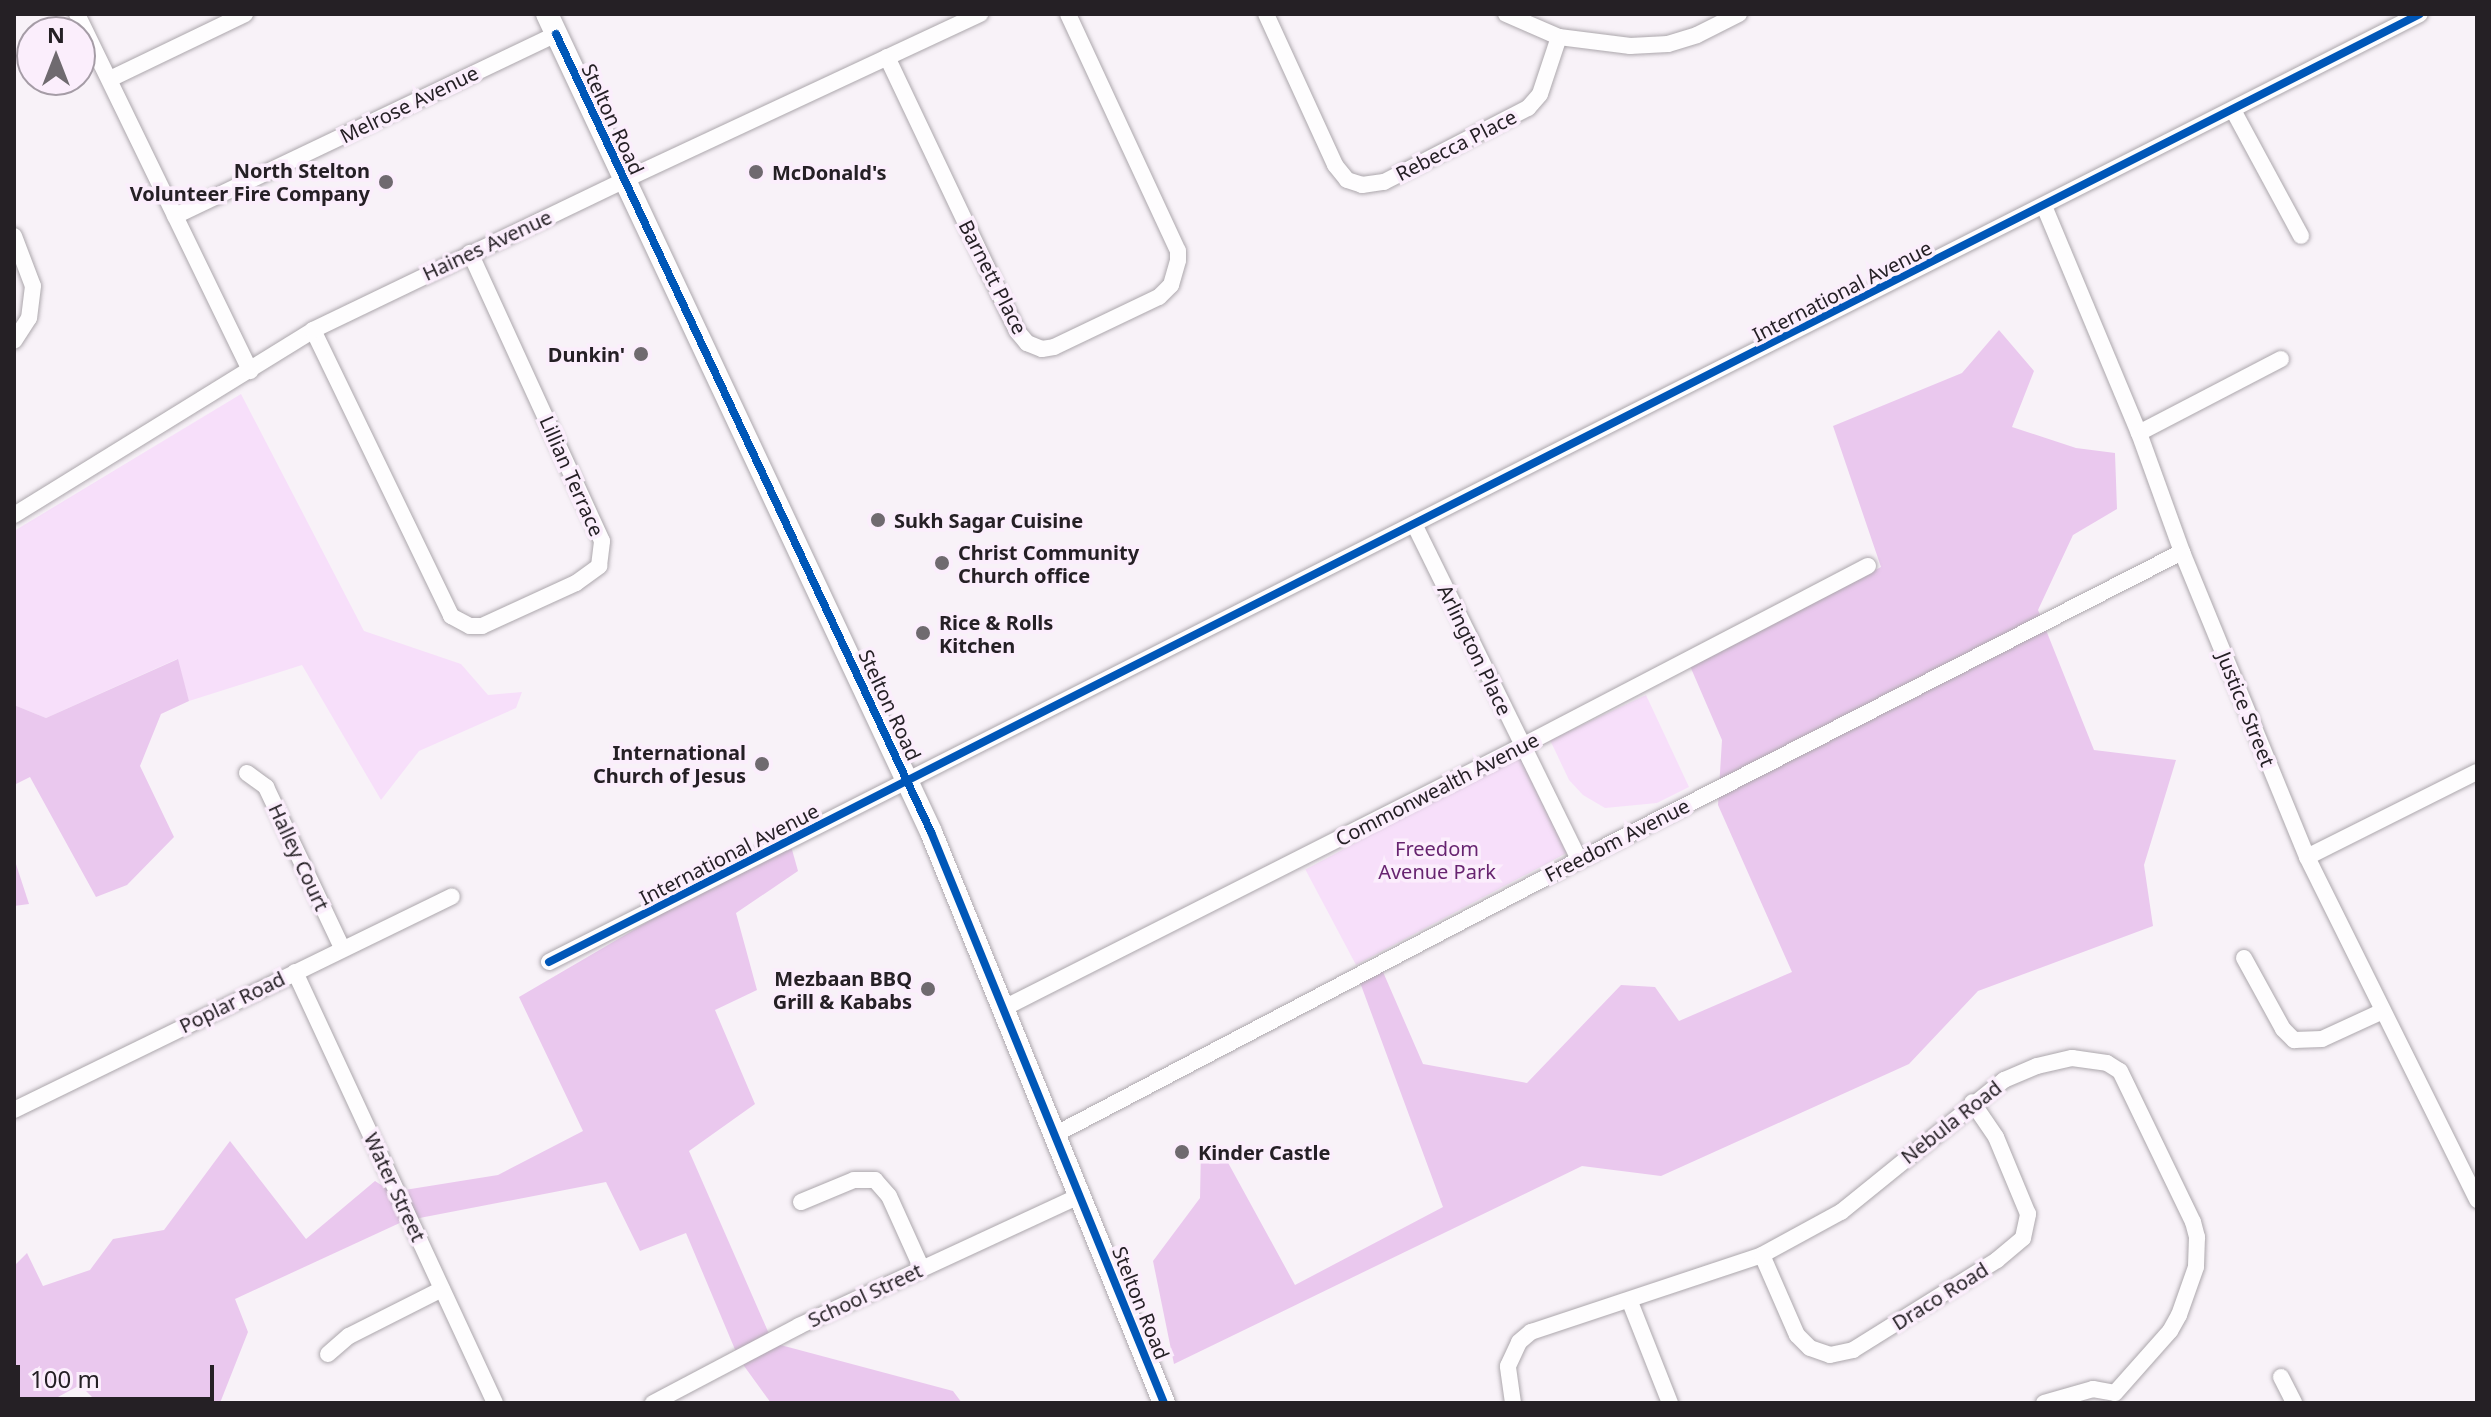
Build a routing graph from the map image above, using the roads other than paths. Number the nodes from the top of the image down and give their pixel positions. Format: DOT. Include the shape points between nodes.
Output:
graph roads {
  1 [pos="77,14"];
  2 [pos="245,14"];
  3 [pos="980,14"];
  4 [pos="1068,14"];
  5 [pos="1266,14"];
  6 [pos="1506,14"];
  7 [pos="1739,14"];
  8 [pos="2420,14"];
  9 [pos="552,24"];
  10 [pos="1559,37"];
  11 [pos="887,57"];
  12 [pos="110,79"];
  13 [pos="2233,110"];
  14 [pos="624,180"];
  15 [pos="2044,206"];
  16 [pos="175,216"];
  17 [pos="14,236"];
  18 [pos="2301,236"];
  19 [pos="470,253"];
  20 [pos="313,330"];
  21 [pos="14,341"];
  22 [pos="2281,359"];
  23 [pos="250,371"];
  24 [pos="2139,433"];
  25 [pos="14,515"];
  26 [pos="1415,526"];
  27 [pos="2182,552"];
  28 [pos="1868,566"];
  29 [pos="1522,746"];
  30 [pos="2477,772"];
  31 [pos="247,773"];
  32 [pos="909,782"];
  33 [pos="2307,857"];
  34 [pos="1579,860"];
  35 [pos="452,896"];
  36 [pos="342,948"];
  37 [pos="2244,958"];
  38 [pos="549,962"];
  39 [pos="295,972"];
  40 [pos="1004,1008"];
  41 [pos="2383,1011"];
  42 [pos="1972,1102"];
  43 [pos="14,1110"];
  44 [pos="1056,1134"];
  45 [pos="1081,1195"];
  46 [pos="2477,1200"];
  47 [pos="801,1202"];
  48 [pos="1762,1255"];
  49 [pos="922,1269"];
  50 [pos="442,1289"];
  51 [pos="1630,1302"];
  52 [pos="328,1354"];
  53 [pos="2281,1377"];
  54 [pos="2119,1398"];
  55 [pos="495,1403"];
  56 [pos="653,1403"];
  57 [pos="1164,1403"];
  58 [pos="1513,1403"];
  59 [pos="1670,1403"];
  60 [pos="2044,1403"];
  61 [pos="2294,1403"];
  1 -- 12 [label="street"];
  2 -- 12 [label="street"];
  3 -- 11 [label="street, Haines Avenue"];
  4 -- 11 [label="street, Barnett Place" via="1178,260 1171,285 1159,297 1054,347 1027,343 1017,331"];
  5 -- 10 [label="street, Rebecca Place" via="1335,165 1347,180 1362,185 1384,182 1528,108 1540,94"];
  6 -- 10 [label="street"];
  7 -- 10 [label="street" via="1668,44 1597,44"];
  8 -- 13 [label="street, International Avenue"];
  9 -- 14 [label="main road, Stelton Road"];
  9 -- 16 [label="street, Melrose Avenue"];
  11 -- 14 [label="street, Haines Avenue"];
  12 -- 16 [label="street"];
  13 -- 15 [label="street, International Avenue"];
  13 -- 18 [label="street"];
  14 -- 19 [label="street, Haines Avenue"];
  14 -- 32 [label="main road, Stelton Road"];
  15 -- 24 [label="street, Justice Street"];
  15 -- 26 [label="street, International Avenue"];
  16 -- 23 [label="street"];
  17 -- 21 [label="street" via="29,268 33,303"];
  19 -- 20 [label="street, Haines Avenue"];
  19 -- 20 [label="street, Lillian Terrace" via="598,529 599,566 576,583 482,626 451,616"];
  20 -- 23 [label="street, Haines Avenue"];
  22 -- 24 [label="street"];
  23 -- 25 [label="street, Haines Avenue"];
  24 -- 27 [label="street, Justice Street"];
  26 -- 29 [label="street, Arlington Place"];
  26 -- 32 [label="street, International Avenue"];
  27 -- 33 [label="street, Justice Street"];
  27 -- 34 [label="street, Freedom Avenue"];
  28 -- 29 [label="street, Commonwealth Avenue"];
  29 -- 34 [label="street, Arlington Place"];
  29 -- 40 [label="street, Commonwealth Avenue"];
  30 -- 33 [label="street"];
  31 -- 36 [label="street, Halley Court" via="266,787"];
  32 -- 38 [label="street, International Avenue"];
  32 -- 40 [label="main road, Stelton Road"];
  33 -- 41 [label="street, Justice Street"];
  34 -- 44 [label="street, Freedom Avenue"];
  35 -- 36 [label="street, Poplar Road"];
  36 -- 39 [label="street, Poplar Road"];
  37 -- 41 [label="street" via="2294,1040 2322,1039"];
  39 -- 43 [label="street, Poplar Road"];
  39 -- 50 [label="street, Water Street"];
  40 -- 44 [label="main road, Stelton Road"];
  41 -- 46 [label="street, Justice Street"];
  42 -- 48 [label="street, Nebula Road" via="1841,1212"];
  42 -- 48 [label="street, Draco Road" via="1996,1137 2028,1214 2023,1238 1997,1260 1853,1350 1830,1355 1810,1348 1797,1335"];
  42 -- 54 [label="street, Nebula Road" via="2018,1073 2072,1058 2107,1063 2128,1082 2193,1222 2199,1250 2170,1331"];
  44 -- 45 [label="main road, Stelton Road"];
  45 -- 49 [label="street, School Street"];
  45 -- 57 [label="main road, Stelton Road"];
  47 -- 49 [label="street" via="854,1180 875,1180 889,1196"];
  48 -- 51 [label="street, Nebula Road"];
  49 -- 56 [label="street, School Street"];
  50 -- 52 [label="street" via="349,1336"];
  50 -- 55 [label="street, Water Street"];
  51 -- 58 [label="street, Nebula Road" via="1549,1325 1519,1342 1508,1366"];
  51 -- 59 [label="street"];
  53 -- 61 [label="street"];
  54 -- 60 [label="street" via="2093,1389"];
}
